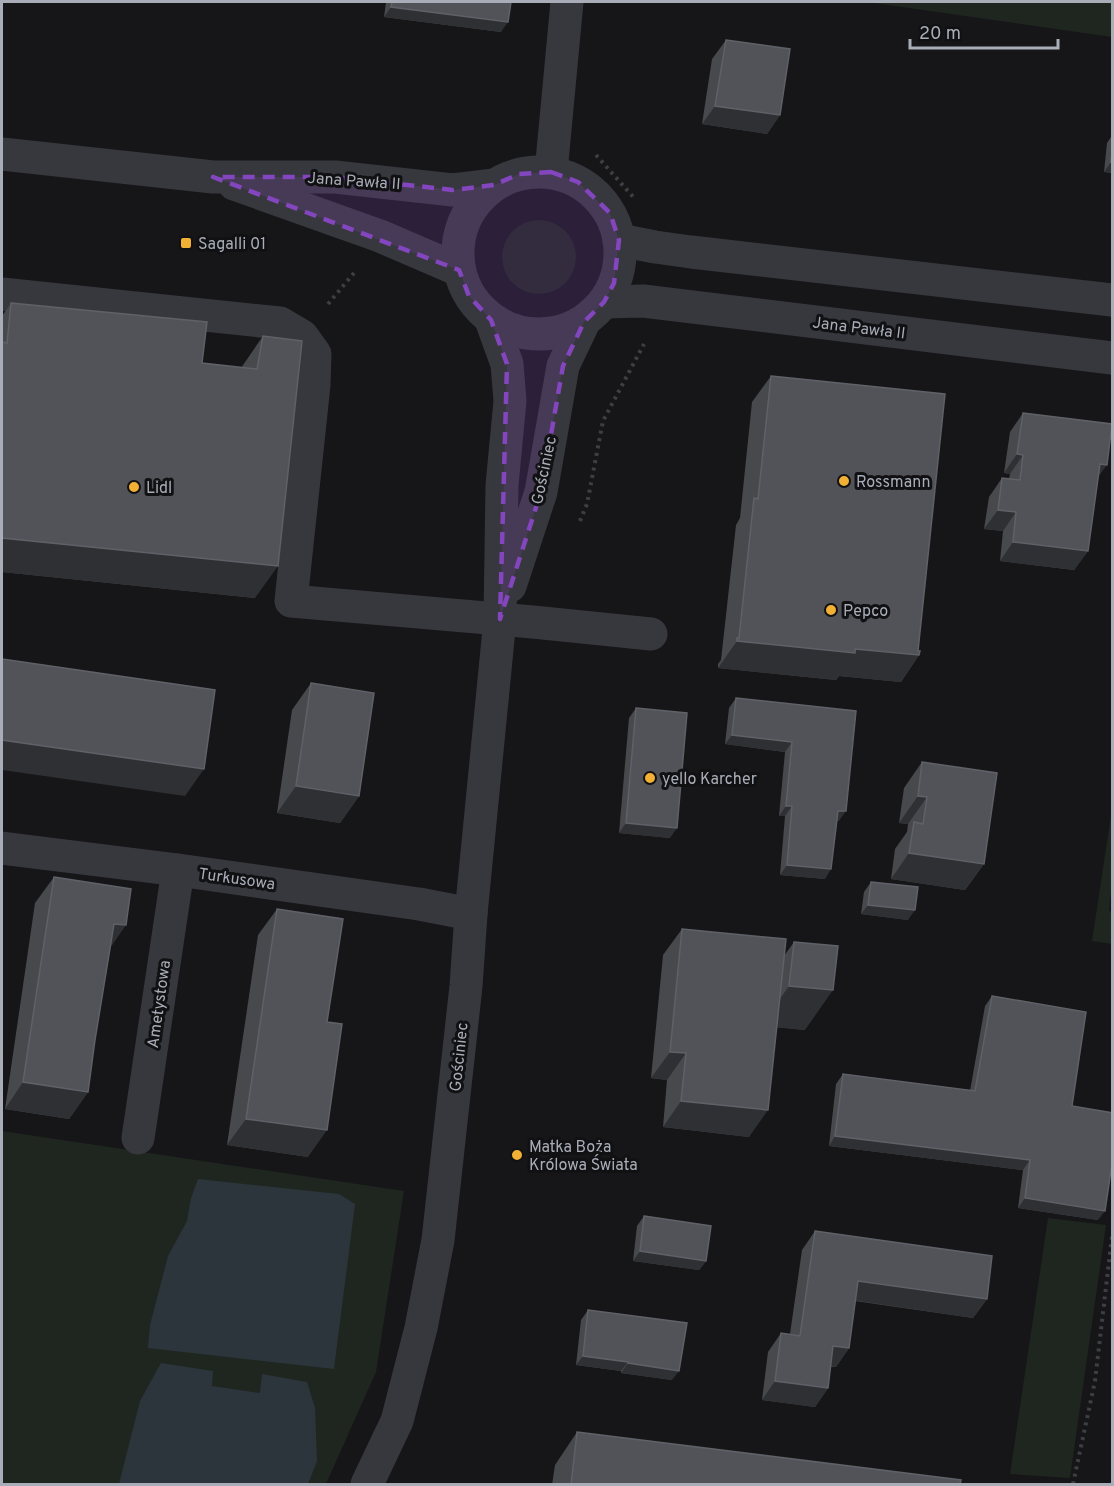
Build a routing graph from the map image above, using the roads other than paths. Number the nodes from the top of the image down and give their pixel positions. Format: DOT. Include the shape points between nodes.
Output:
graph roads {
  1 [pos="567,2"];
  2 [pos="2,154"];
  3 [pos="551,172"];
  4 [pos="213,177"];
  5 [pos="494,185"];
  6 [pos="619,240"];
  7 [pos="459,270"];
  8 [pos="2,294"];
  9 [pos="1113,300"];
  10 [pos="594,312"];
  11 [pos="491,320"];
  12 [pos="1113,358"];
  13 [pos="500,619"];
  14 [pos="651,634"];
  15 [pos="2,848"];
  16 [pos="178,870"];
  17 [pos="471,914"];
  18 [pos="138,1138"];
  19 [pos="368,1485"];
  1 -- 3 [label="street"];
  2 -- 4 [label="street, Jana Pawła II"];
  3 -- 5 [label="street" via="519,174"];
  3 -- 6 [label="street" via="578,182 600,200 610,213"];
  4 -- 5 [label="street, Jana Pawła II" via="334,177 453,190"];
  4 -- 7 [label="street, Jana Pawła II" via="380,236"];
  5 -- 7 [label="street" via="472,208 460,237"];
  6 -- 9 [label="street" via="655,248"];
  6 -- 10 [label="street" via="614,283"];
  7 -- 11 [label="street" via="469,296"];
  8 -- 13 [label="street" via="280,322 302,336 315,354 314,385 291,601"];
  10 -- 11 [label="street" via="570,328 542,335 516,332"];
  10 -- 12 [label="street, Jana Pawła II" via="643,301"];
  10 -- 13 [label="street, Gościniec" via="563,366 541,492"];
  11 -- 13 [label="street, Gościniec" via="507,364 510,401 502,485"];
  13 -- 14 [label="street"];
  13 -- 17 [label="street, Gościniec"];
  15 -- 16 [label="street, Turkusowa"];
  16 -- 17 [label="street, Turkusowa"];
  16 -- 18 [label="street, Ametystowa"];
  17 -- 19 [label="street, Gościniec" via="438,1240 397,1422"];
}
